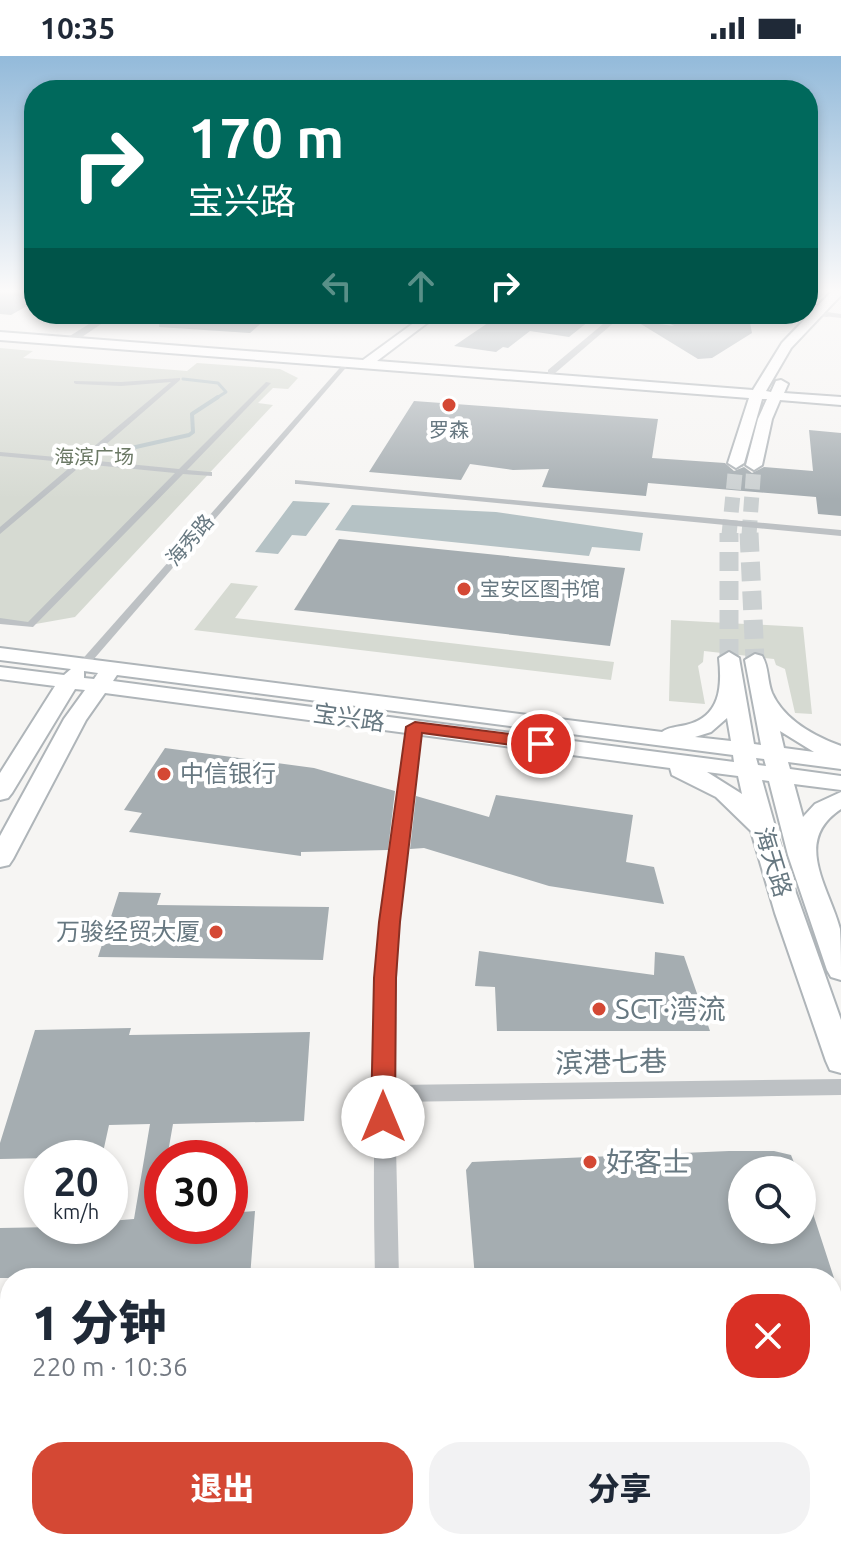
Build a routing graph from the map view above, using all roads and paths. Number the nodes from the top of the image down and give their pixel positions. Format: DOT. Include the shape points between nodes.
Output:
graph roads {
  1 [pos="343,360"];
  2 [pos="566,360"];
  3 [pos="778,360"];
  4 [pos="794,360"];
  5 [pos="360,361"];
  6 [pos="551,372"];
  7 [pos="76,382"];
  8 [pos="268,383"];
  9 [pos="760,391"];
  10 [pos="776,392"];
  11 [pos="841,394"];
  12 [pos="841,401"];
  13 [pos="0,454"];
  14 [pos="81,462"];
  15 [pos="736,463"];
  16 [pos="754,465"];
  17 [pos="181,471"];
  18 [pos="209,474"];
  19 [pos="298,482"];
  20 [pos="0,531"];
  21 [pos="841,533"];
  22 [pos="0,621"];
  23 [pos="0,654"];
  24 [pos="729,658"];
  25 [pos="755,660"];
  26 [pos="0,673"];
  27 [pos="76,673"];
  28 [pos="105,677"];
  29 [pos="732,689"];
  30 [pos="761,691"];
  31 [pos="415,727"];
  32 [pos="32,739"];
  33 [pos="636,746"];
  34 [pos="841,754"];
  35 [pos="745,760"];
  36 [pos="841,762"];
  37 [pos="776,764"];
  38 [pos="0,773"];
  39 [pos="841,783"];
  40 [pos="0,793"];
  41 [pos="841,799"];
  42 [pos="762,828"];
  43 [pos="801,857"];
  44 [pos="0,858"];
  45 [pos="841,970"];
  46 [pos="841,1061"];
  47 [pos="841,1087"];
  48 [pos="383,1094"];
  49 [pos="387,1268"];
  1 -- 5 [label="main road"];
  2 -- 6 [label="street"];
  3 -- 9 [label="main road"];
  4 -- 10 [label="main road"];
  5 -- 6 [label="main road"];
  5 -- 9 [label="main road"];
  5 -- 27 [label="street, 海秀路"];
  6 -- 9 [label="main road"];
  7 -- 14 [label="street" via="178,379"];
  8 -- 17 [label="street"];
  9 -- 10 [label="main road"];
  9 -- 15 [label="main road" via="743,427"];
  10 -- 11 [label="main road"];
  10 -- 12 [label="main road"];
  10 -- 16 [label="main road"];
  13 -- 14 [label="street"];
  14 -- 17 [label="street"];
  14 -- 20 [label="street"];
  17 -- 18 [label="street"];
  17 -- 22 [label="street" via="30,625"];
  19 -- 21 [label="street"];
  23 -- 27 [label="main road, 宝兴路"];
  24 -- 29 [label="main road, 海天路"];
  25 -- 30 [label="main road, 海天路"];
  26 -- 27 [label="main road, 宝兴路"];
  27 -- 28 [label="main road, 宝兴路"];
  27 -- 32 [label="main road, 海秀路"];
  28 -- 31 [label="main road, 宝兴路"];
  28 -- 33 [label="main road, 宝兴路"];
  28 -- 44 [label="main road" via="81,709"];
  29 -- 33 [label="main road" via="721,713 706,726"];
  29 -- 35 [label="main road, 海天路"];
  30 -- 34 [label="main road" via="774,715 790,729"];
  30 -- 37 [label="main road, 海天路"];
  31 -- 33 [label="main road, 宝兴路"];
  31 -- 48 [label="street" via="390,922"];
  32 -- 38 [label="main road"];
  32 -- 40 [label="main road, 海秀路"];
  33 -- 35 [label="main road, 宝兴路"];
  33 -- 42 [label="main road" via="719,787"];
  35 -- 37 [label="main road, 宝兴路"];
  35 -- 42 [label="main road, 海天路"];
  36 -- 37 [label="main road, 宝兴路"];
  37 -- 39 [label="main road, 宝兴路"];
  37 -- 43 [label="main road, 海天路"];
  41 -- 43 [label="main road" via="817,813"];
  42 -- 46 [label="main road, 海天路"];
  43 -- 45 [label="main road, 海天路"];
  47 -- 48 [label="street, 滨港七巷"];
  48 -- 49 [label="street"];
}
